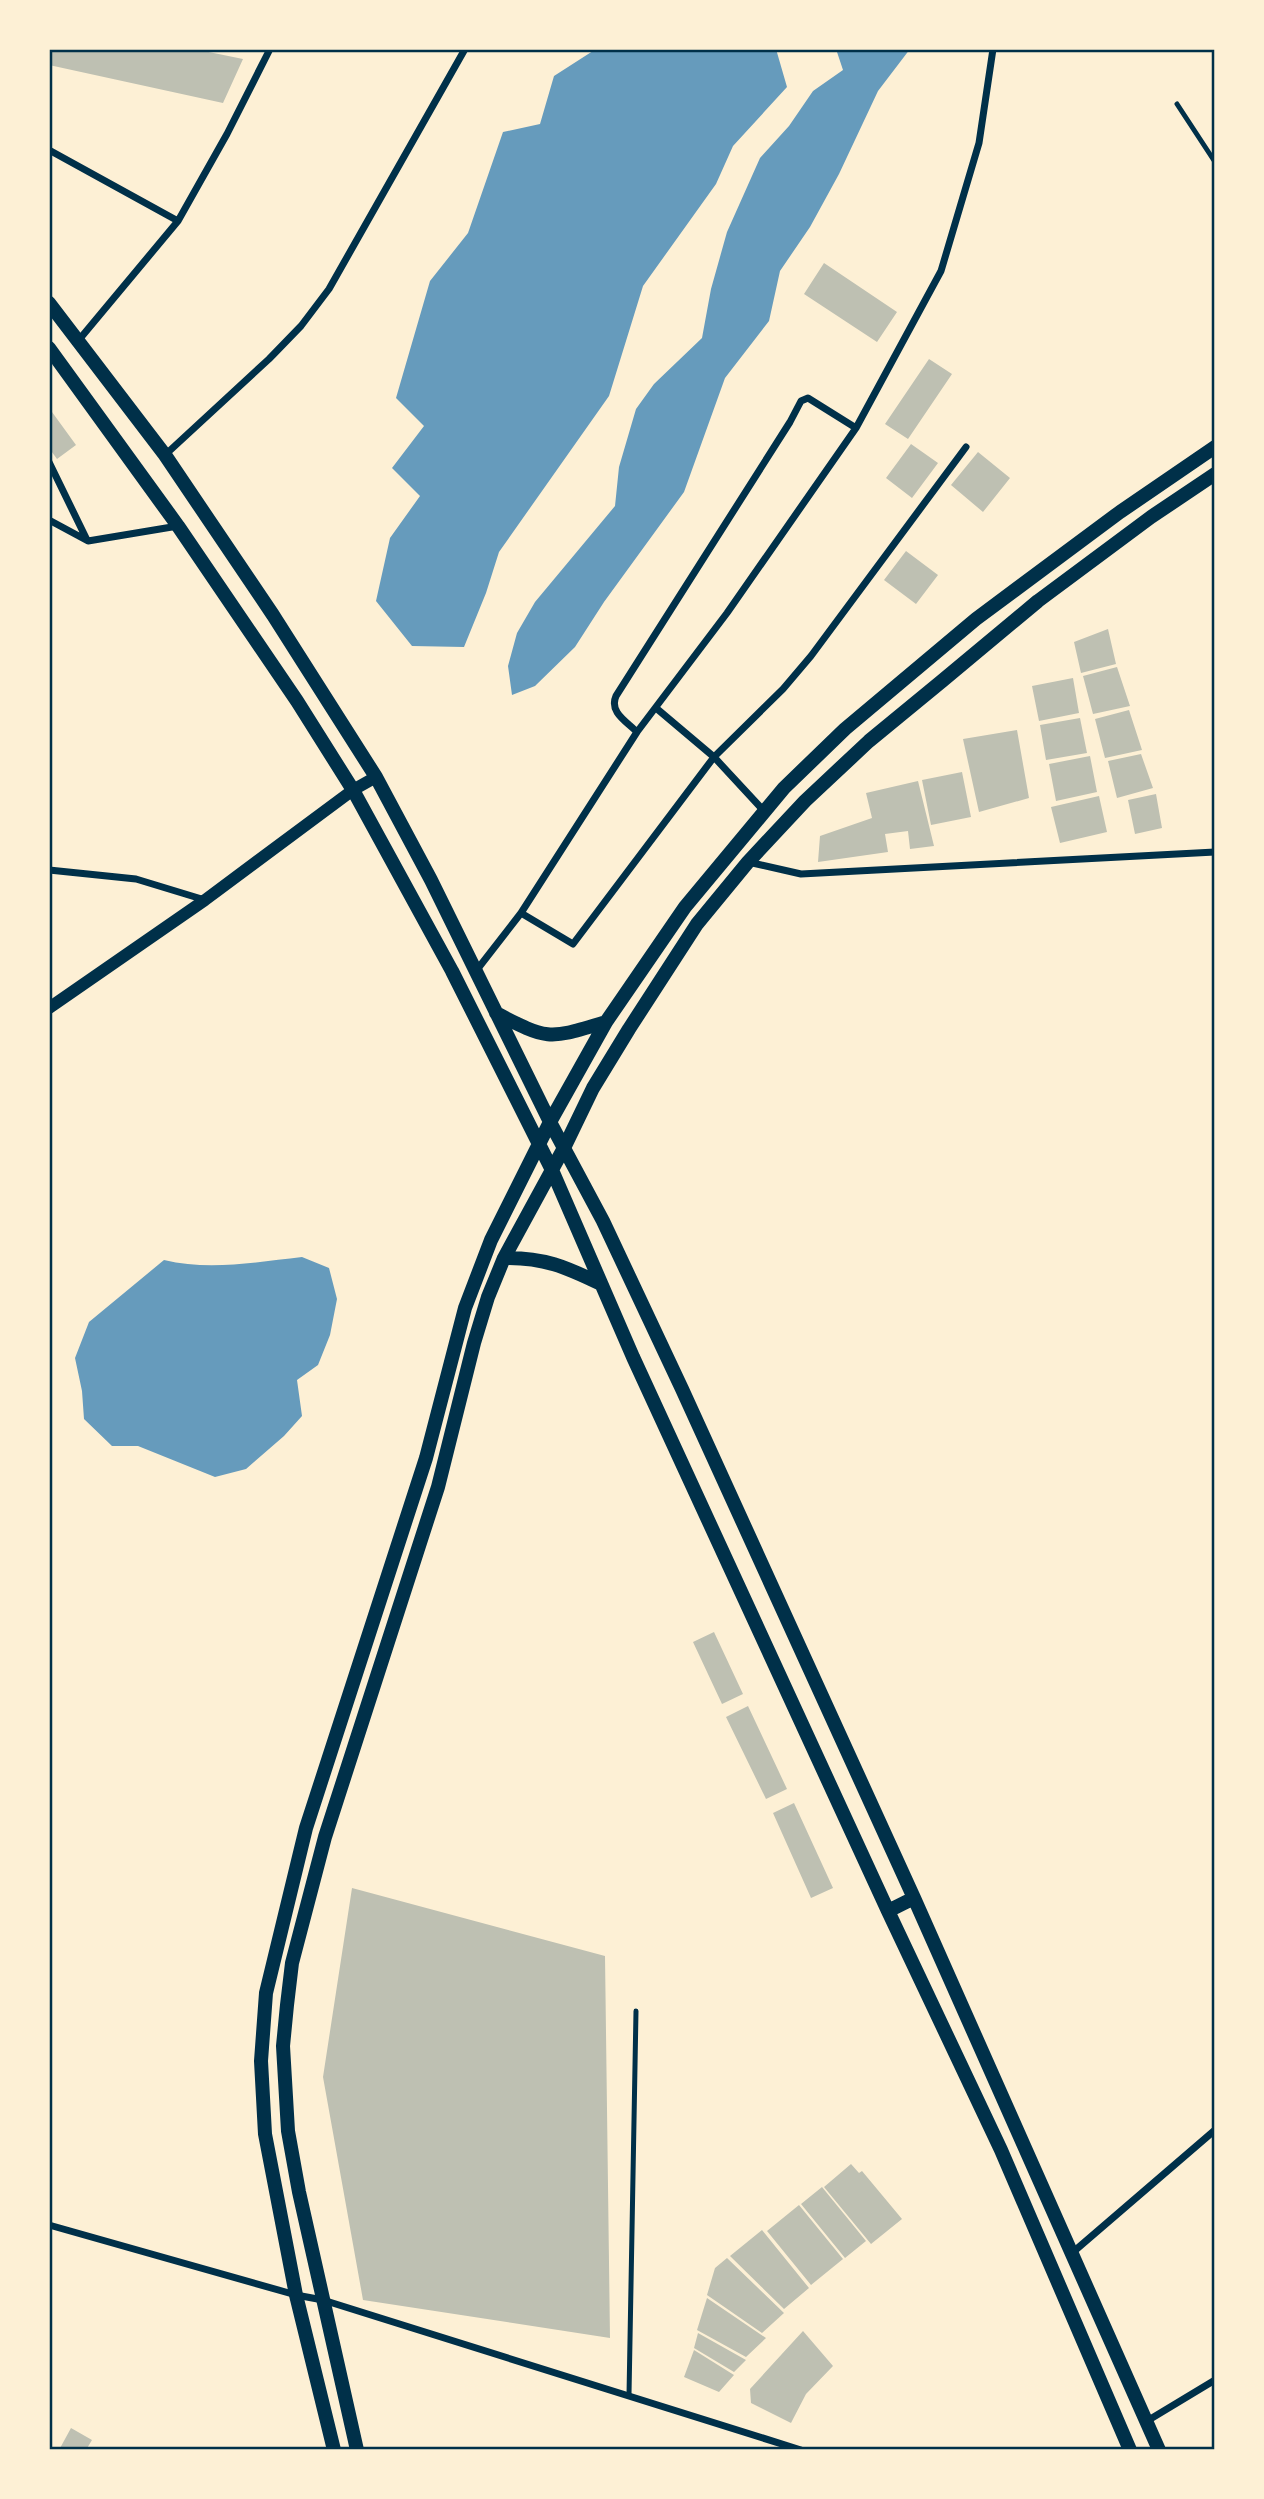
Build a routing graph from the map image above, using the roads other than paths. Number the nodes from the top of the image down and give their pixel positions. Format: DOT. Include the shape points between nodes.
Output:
graph roads {
  1 [pos="270,49"];
  2 [pos="465,49"];
  3 [pos="993,49"];
  4 [pos="1177,104"];
  5 [pos="49,150"];
  6 [pos="1215,162"];
  7 [pos="178,221"];
  8 [pos="49,303"];
  9 [pos="78,341"];
  10 [pos="49,348"];
  11 [pos="856,428"];
  12 [pos="966,447"];
  13 [pos="1215,447"];
  14 [pos="165,455"];
  15 [pos="49,462"];
  16 [pos="1215,474"];
  17 [pos="49,520"];
  18 [pos="178,526"];
  19 [pos="88,541"];
  20 [pos="656,708"];
  21 [pos="636,732"];
  22 [pos="714,757"];
  23 [pos="376,777"];
  24 [pos="353,790"];
  25 [pos="764,811"];
  26 [pos="1215,852"];
  27 [pos="748,862"];
  28 [pos="49,870"];
  29 [pos="205,900"];
  30 [pos="521,913"];
  31 [pos="476,971"];
  32 [pos="49,1008"];
  33 [pos="496,1013"];
  34 [pos="606,1022"];
  35 [pos="550,1122"];
  36 [pos="539,1145"];
  37 [pos="565,1146"];
  38 [pos="552,1170"];
  39 [pos="504,1258"];
  40 [pos="601,1284"];
  41 [pos="914,1898"];
  42 [pos="888,1910"];
  43 [pos="636,2011"];
  44 [pos="1215,2130"];
  45 [pos="49,2225"];
  46 [pos="1071,2253"];
  47 [pos="296,2295"];
  48 [pos="323,2300"];
  49 [pos="1215,2380"];
  50 [pos="629,2395"];
  51 [pos="1147,2421"];
  52 [pos="334,2450"];
  53 [pos="357,2450"];
  54 [pos="801,2450"];
  55 [pos="1130,2450"];
  56 [pos="1159,2450"];
  1 -- 7 [label="street"];
  2 -- 14 [label="street" via="329,289 269,359"];
  3 -- 11 [label="street" via="979,143 941,271"];
  4 -- 6 [label="lane"];
  5 -- 7 [label="street"];
  7 -- 9 [label="street"];
  8 -- 9 [label="main road"];
  9 -- 14 [label="main road"];
  10 -- 18 [label="main road"];
  11 -- 20 [label="street"];
  11 -- 21 [label="street" via="808,398 801,401 616,696 614,710"];
  12 -- 22 [label="street" via="811,656"];
  13 -- 25 [label="main road" via="976,619 845,729"];
  14 -- 23 [label="main road"];
  15 -- 19 [label="street"];
  16 -- 27 [label="main road" via="1038,601 869,741"];
  17 -- 19 [label="street"];
  18 -- 19 [label="street"];
  18 -- 24 [label="main road"];
  20 -- 21 [label="street"];
  20 -- 22 [label="street"];
  21 -- 30 [label="street"];
  22 -- 25 [label="street"];
  22 -- 30 [label="street" via="573,944"];
  23 -- 24 [label="street"];
  23 -- 31 [label="main road"];
  24 -- 29 [label="street"];
  24 -- 36 [label="main road" via="452,971"];
  25 -- 34 [label="main road" via="685,907"];
  26 -- 27 [label="street" via="801,874"];
  27 -- 37 [label="main road" via="662,976 593,1088"];
  28 -- 29 [label="street" via="136,878"];
  29 -- 32 [label="street"];
  30 -- 31 [label="street"];
  31 -- 33 [label="main road"];
  33 -- 34 [label="main road" via="544,1035 559,1036"];
  33 -- 35 [label="main road"];
  34 -- 35 [label="main road"];
  35 -- 36 [label="main road"];
  35 -- 37 [label="main road"];
  36 -- 38 [label="main road"];
  36 -- 47 [label="main road" via="491,1240 465,1308 426,1458 306,1828 266,1993 265,2134"];
  37 -- 38 [label="main road"];
  37 -- 41 [label="main road"];
  38 -- 39 [label="main road"];
  38 -- 40 [label="main road"];
  39 -- 40 [label="main road" via="562,1265"];
  39 -- 48 [label="main road" via="474,1343 438,1487 325,1837 292,1963 283,2046 288,2131"];
  40 -- 42 [label="main road"];
  41 -- 42 [label="main road"];
  41 -- 46 [label="main road"];
  42 -- 55 [label="main road" via="1001,2150"];
  43 -- 50 [label="lane"];
  44 -- 46 [label="street"];
  45 -- 47 [label="street"];
  46 -- 51 [label="main road"];
  47 -- 48 [label="street"];
  47 -- 52 [label="main road"];
  48 -- 50 [label="street"];
  48 -- 53 [label="main road"];
  49 -- 51 [label="street"];
  50 -- 54 [label="street"];
  51 -- 56 [label="main road"];
}
